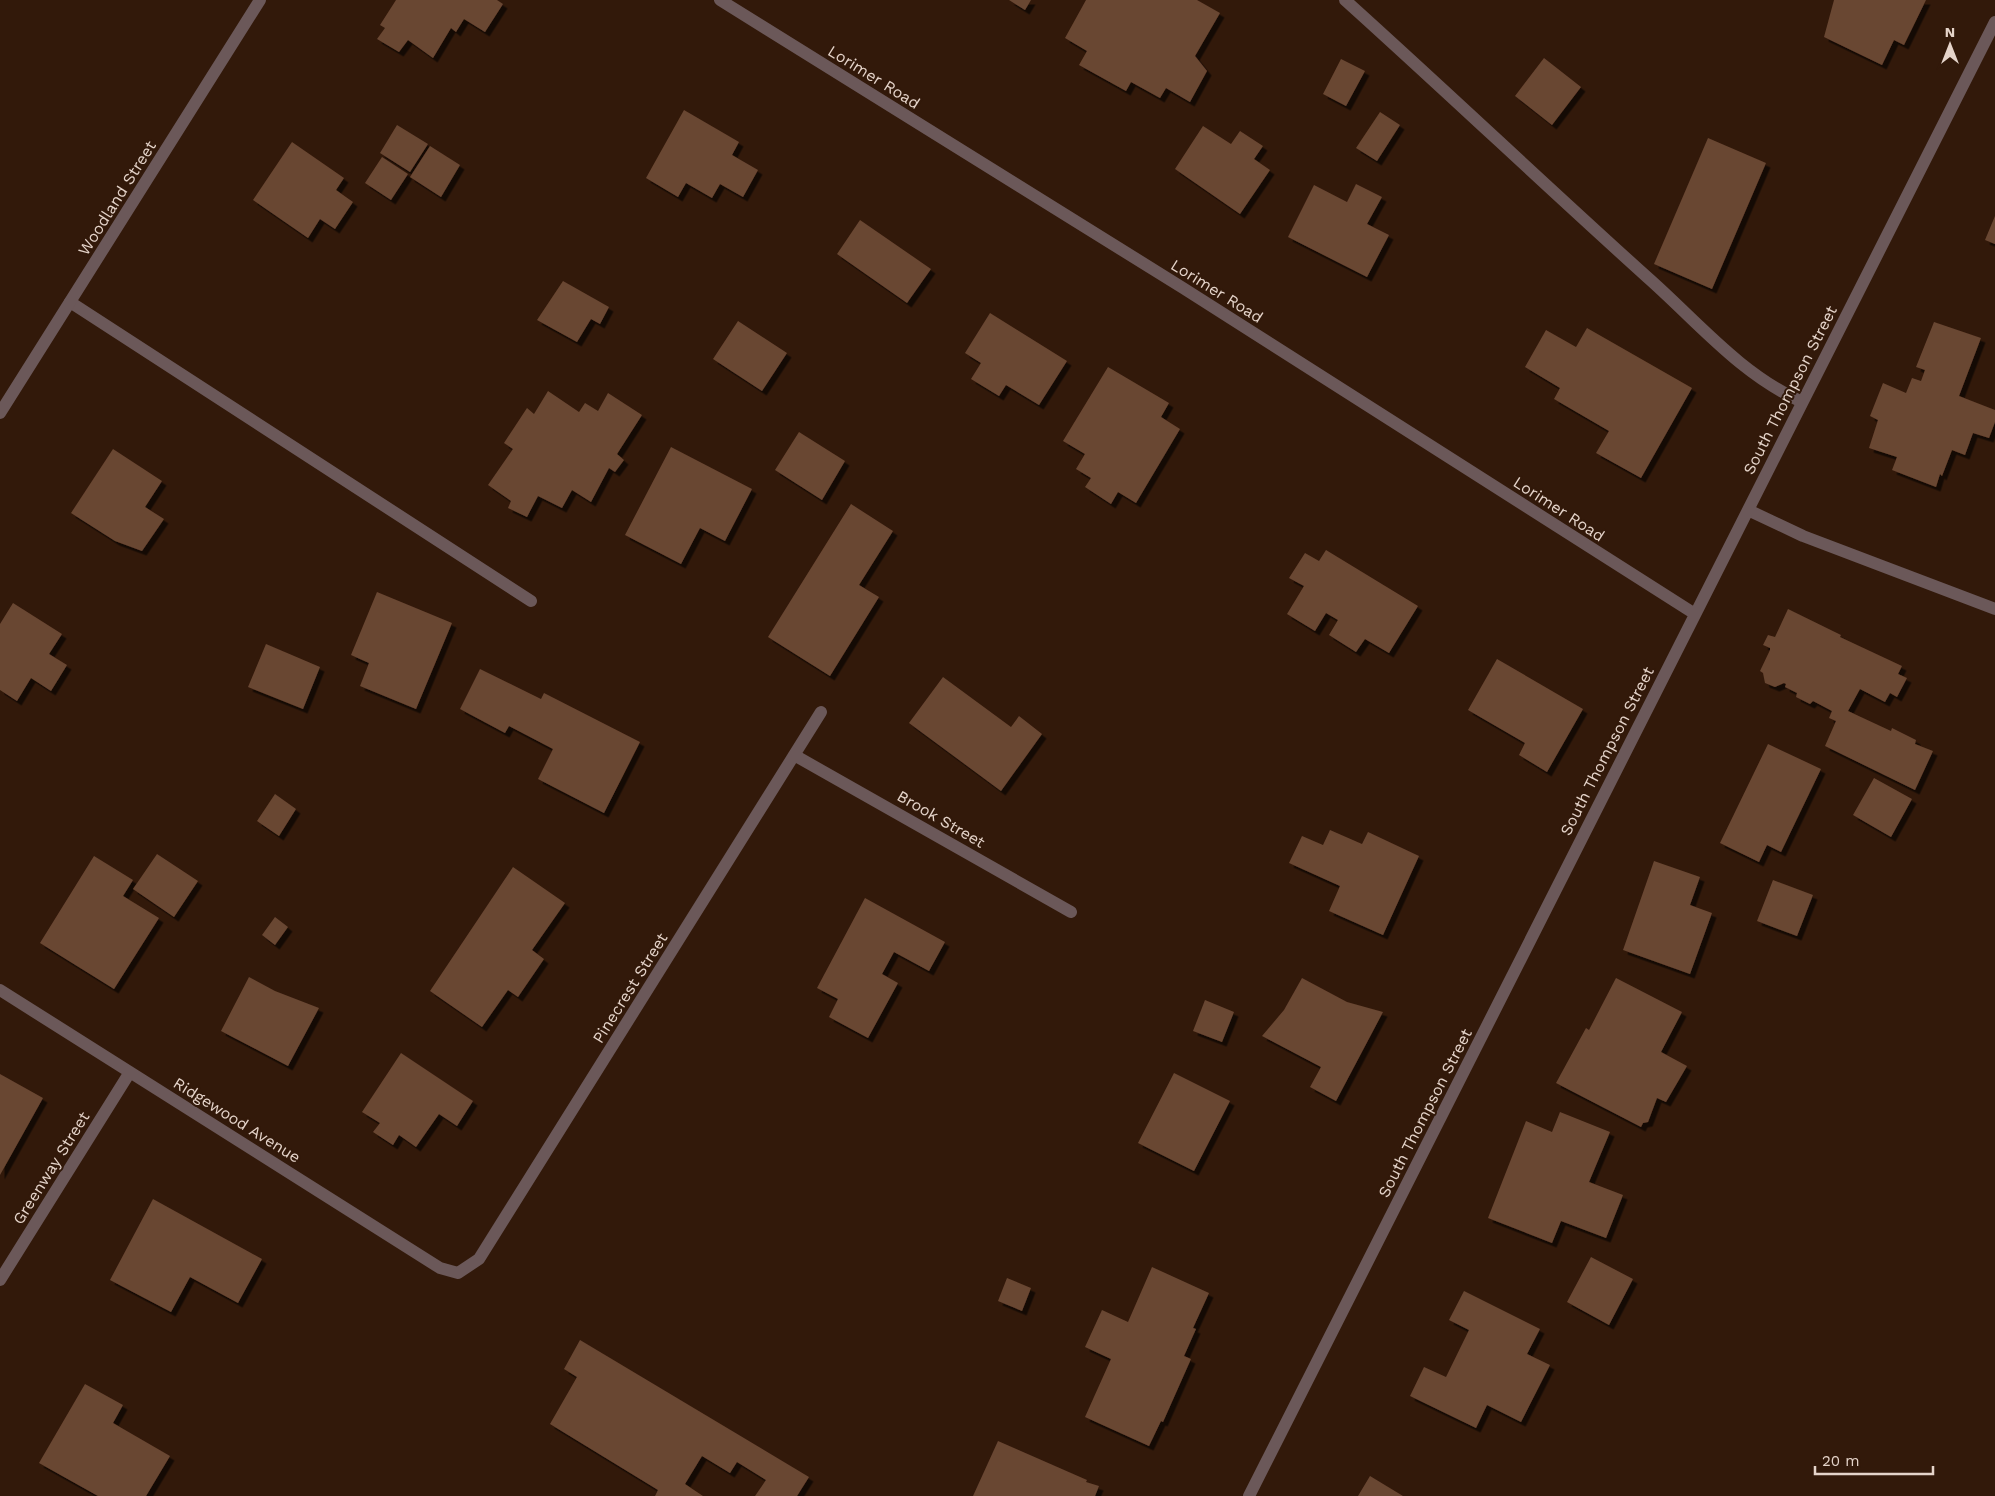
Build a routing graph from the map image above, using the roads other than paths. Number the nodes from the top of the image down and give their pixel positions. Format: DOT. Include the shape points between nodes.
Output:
graph roads {
  1 [pos="260,0"];
  2 [pos="720,0"];
  3 [pos="1345,0"];
  4 [pos="1995,22"];
  5 [pos="70,302"];
  6 [pos="1802,402"];
  7 [pos="0,414"];
  8 [pos="1748,510"];
  9 [pos="531,602"];
  10 [pos="1995,609"];
  11 [pos="1694,614"];
  12 [pos="821,712"];
  13 [pos="794,755"];
  14 [pos="1071,912"];
  15 [pos="0,990"];
  16 [pos="130,1072"];
  17 [pos="458,1273"];
  18 [pos="0,1280"];
  19 [pos="1249,1496"];
  1 -- 5 [label="street, Woodland Street"];
  2 -- 11 [label="street, Lorimer Road" via="1183,288"];
  3 -- 6 [label="street" via="1734,360 1777,390"];
  4 -- 6 [label="street, South Thompson Street"];
  5 -- 7 [label="street, Woodland Street"];
  5 -- 9 [label="street"];
  6 -- 8 [label="street, South Thompson Street"];
  8 -- 10 [label="street" via="1803,536"];
  8 -- 11 [label="street, South Thompson Street"];
  11 -- 19 [label="street, South Thompson Street"];
  12 -- 13 [label="street, Pinecrest Street"];
  13 -- 14 [label="street, Brook Street"];
  13 -- 17 [label="street, Pinecrest Street" via="479,1259"];
  15 -- 16 [label="street, Ridgewood Avenue"];
  16 -- 17 [label="street, Ridgewood Avenue" via="440,1268"];
  16 -- 18 [label="street, Greenway Street"];
}
